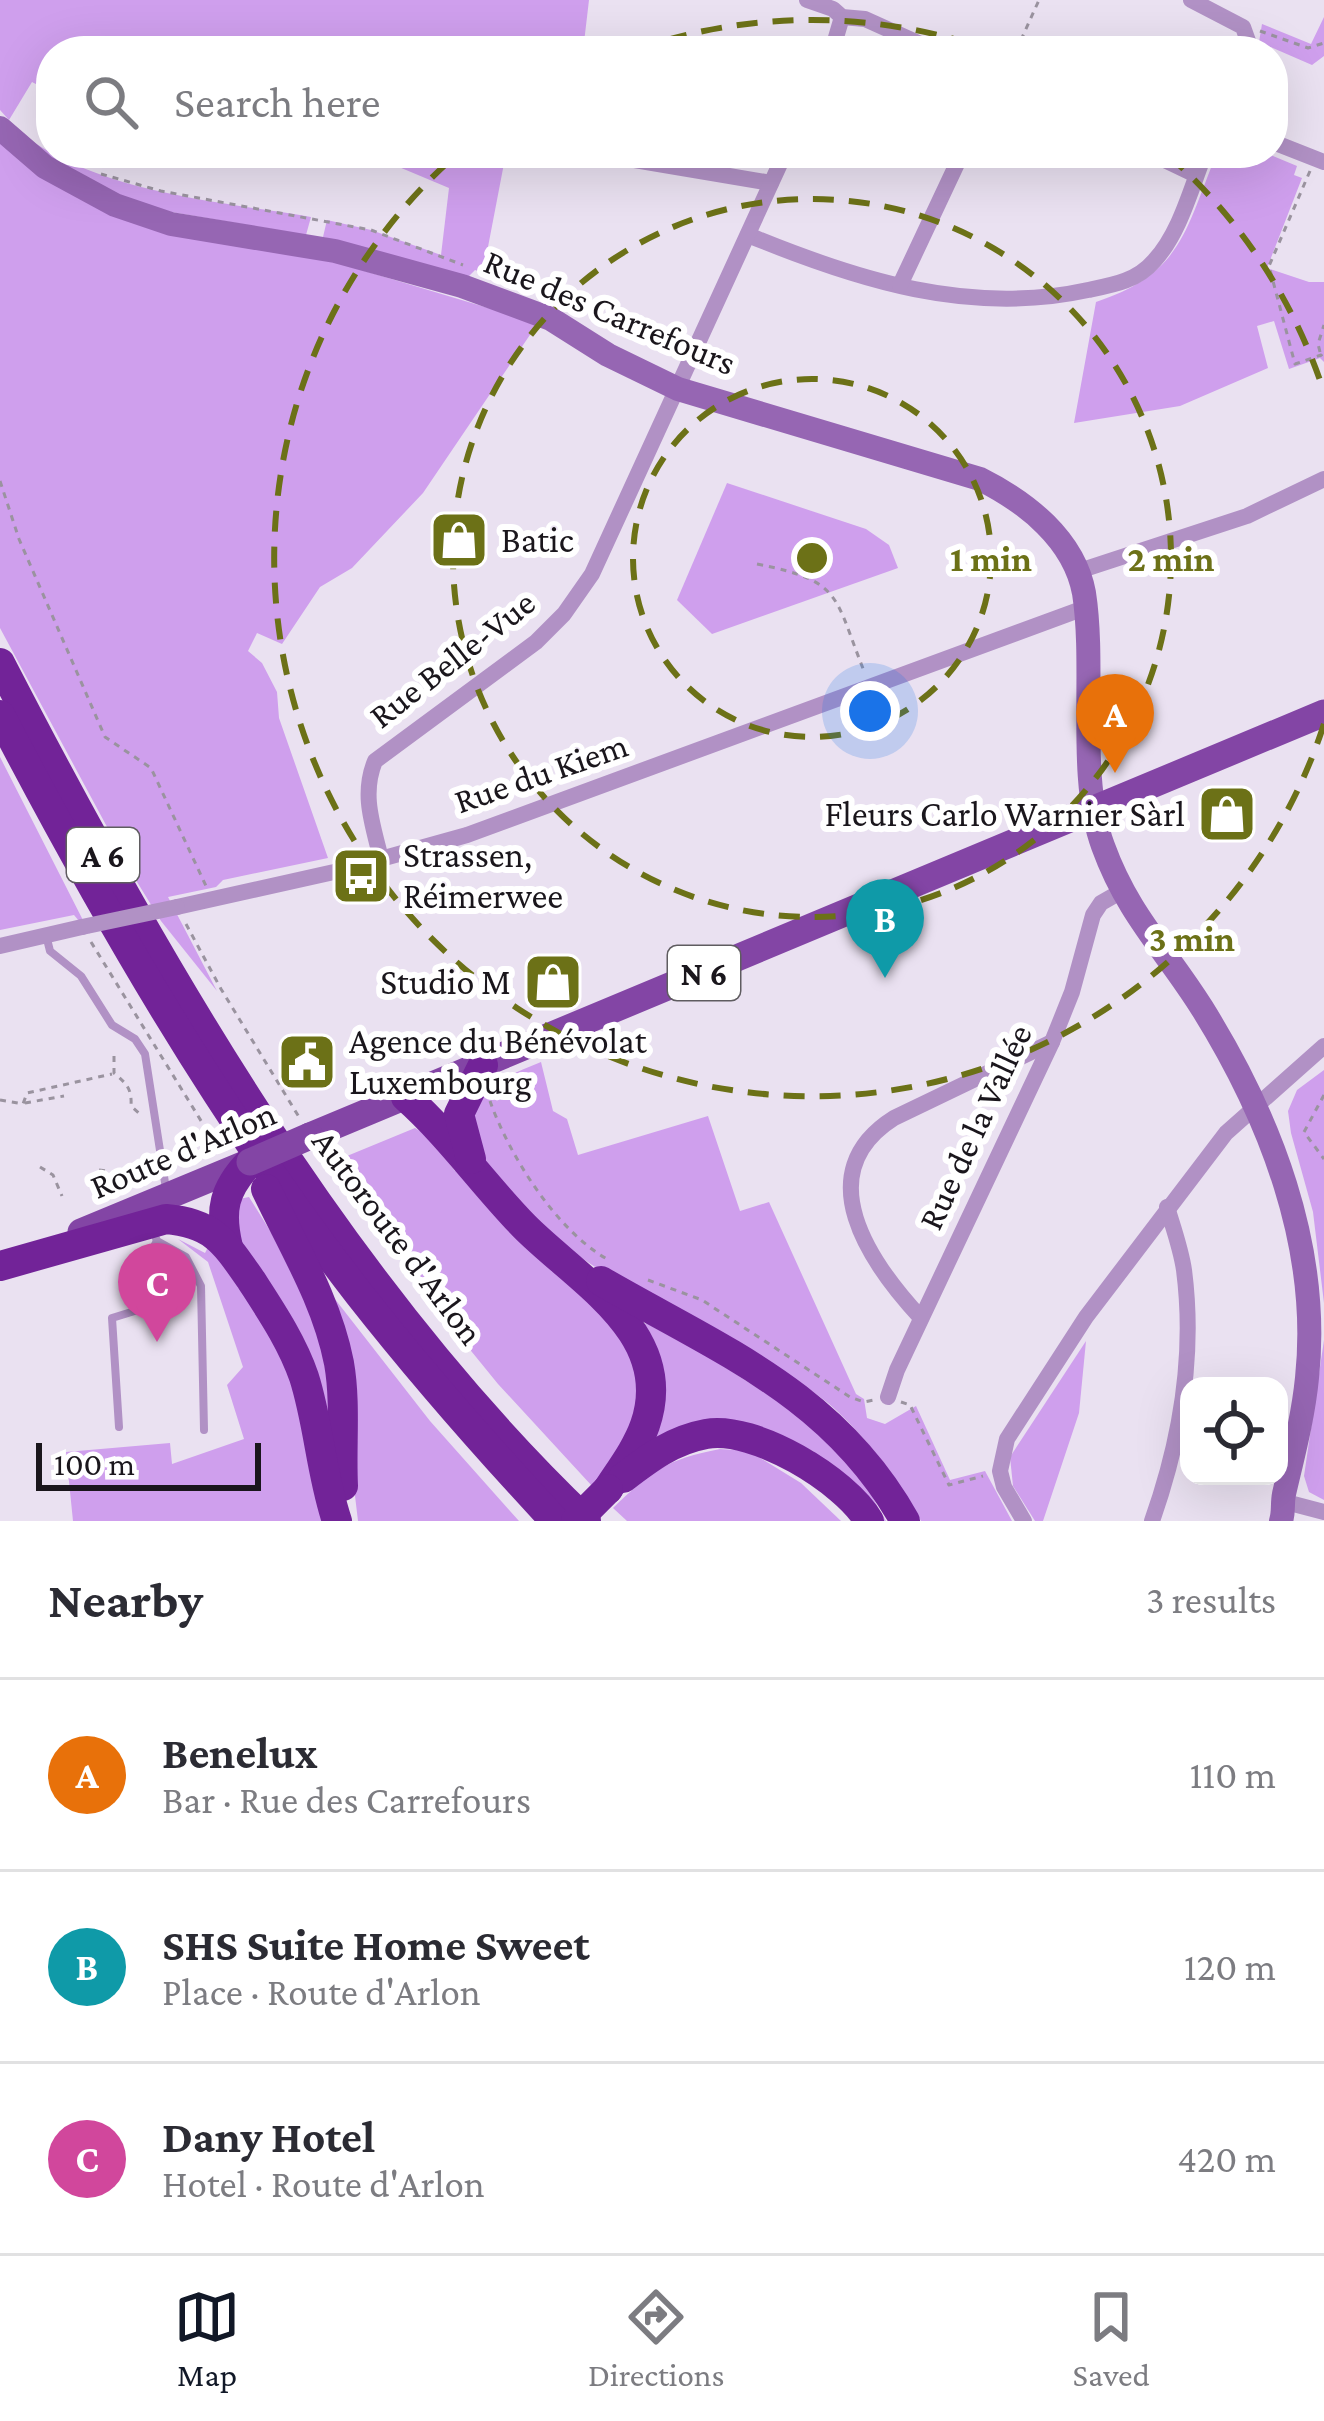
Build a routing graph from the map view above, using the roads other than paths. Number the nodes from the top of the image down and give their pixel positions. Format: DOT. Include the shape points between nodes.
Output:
graph roads {
  1 [pos="808,0"];
  2 [pos="1191,0"];
  3 [pos="1219,6"];
  4 [pos="842,17"];
  5 [pos="1243,35"];
  6 [pos="836,36"];
  7 [pos="903,36"];
  8 [pos="9,132"];
  9 [pos="1288,148"];
  10 [pos="36,154"];
  11 [pos="1319,160"];
  12 [pos="53,168"];
  13 [pos="682,168"];
  14 [pos="778,168"];
  15 [pos="955,168"];
  16 [pos="1181,168"];
  17 [pos="1199,168"];
  18 [pos="1196,175"];
  19 [pos="771,183"];
  20 [pos="748,235"];
  21 [pos="900,285"];
  22 [pos="678,389"];
  23 [pos="1324,479"];
  24 [pos="1079,571"];
  25 [pos="1087,607"];
  26 [pos="0,663"];
  27 [pos="1324,713"];
  28 [pos="0,715"];
  29 [pos="1091,811"];
  30 [pos="381,859"];
  31 [pos="1122,891"];
  32 [pos="46,935"];
  33 [pos="0,946"];
  34 [pos="1052,1042"];
  35 [pos="1322,1051"];
  36 [pos="484,1078"];
  37 [pos="406,1097"];
  38 [pos="223,1100"];
  39 [pos="1258,1107"];
  40 [pos="232,1166"];
  41 [pos="476,1170"];
  42 [pos="1167,1207"];
  43 [pos="155,1216"];
  44 [pos="228,1247"];
  45 [pos="554,1254"];
  46 [pos="0,1266"];
  47 [pos="921,1318"];
  48 [pos="888,1397"];
  49 [pos="119,1427"];
  50 [pos="204,1430"];
  51 [pos="608,1489"];
  52 [pos="1324,1512"];
  53 [pos="1277,1514"];
  54 [pos="337,1521"];
  55 [pos="350,1521"];
  56 [pos="555,1521"];
  57 [pos="576,1521"];
  58 [pos="586,1521"];
  59 [pos="868,1521"];
  60 [pos="905,1521"];
  61 [pos="1024,1521"];
  62 [pos="1152,1521"];
  1 -- 4 [label="street"];
  2 -- 3 [label="street"];
  3 -- 5 [label="street"];
  4 -- 6 [label="street"];
  4 -- 7 [label="street"];
  8 -- 10 [label="main road, Rue des Carrefours"];
  9 -- 11 [label="street"];
  12 -- 22 [label="main road, Rue des Carrefours" via="116,205 195,230 335,251 503,299"];
  13 -- 19 [label="street"];
  14 -- 19 [label="street, Rue Belle-Vue"];
  15 -- 21 [label="street"];
  16 -- 18 [label="street"];
  17 -- 18 [label="street"];
  18 -- 21 [label="street" via="1170,240 1127,282 1021,301"];
  19 -- 20 [label="street, Rue Belle-Vue"];
  20 -- 21 [label="street" via="835,271"];
  20 -- 22 [label="street, Rue Belle-Vue"];
  22 -- 24 [label="main road, Rue des Carrefours" via="980,479 1045,524"];
  22 -- 30 [label="street, Rue Belle-Vue" via="592,574 564,614 517,659 375,761 368,803"];
  23 -- 24 [label="street" via="1247,516"];
  24 -- 25 [label="main road, Rue des Carrefours"];
  25 -- 29 [label="main road, Rue des Carrefours"];
  25 -- 30 [label="street, Rue du Kiem" via="528,814"];
  26 -- 58 [label="highway, Autoroute d'Arlon / A 6" via="158,952 328,1215 439,1360"];
  27 -- 29 [label="main road, Route d'Arlon / N 6"];
  28 -- 38 [label="highway, Autoroute d'Arlon / A 6"];
  29 -- 31 [label="main road"];
  29 -- 36 [label="main road, Route d'Arlon / N 6"];
  30 -- 32 [label="street, Rue du Kiem, bridge"];
  31 -- 34 [label="street, Rue de la Vallée" via="1093,915"];
  31 -- 39 [label="main road"];
  32 -- 33 [label="street, Rue du Kiem"];
  32 -- 43 [label="lane" via="50,951 145,1054"];
  34 -- 47 [label="street, Rue de la Vallée"];
  34 -- 47 [label="street" via="894,1118 855,1160 853,1215"];
  35 -- 39 [label="street"];
  36 -- 37 [label="main road, Route d'Arlon / N 6"];
  36 -- 41 [label="highway" via="459,1114"];
  37 -- 40 [label="main road, Route d'Arlon / N 6, bridge" via="305,1127"];
  37 -- 41 [label="highway"];
  38 -- 55 [label="highway" via="329,1326 343,1395"];
  38 -- 56 [label="highway, Autoroute d'Arlon / A 6" via="357,1291"];
  39 -- 42 [label="street" via="1226,1133"];
  39 -- 53 [label="main road" via="1305,1273 1308,1375"];
  40 -- 43 [label="main road, Route d'Arlon / N 6"];
  40 -- 44 [label="highway" via="222,1205"];
  41 -- 45 [label="highway"];
  42 -- 61 [label="street" via="1007,1439 1000,1472"];
  42 -- 62 [label="street" via="1184,1268 1186,1323 1180,1427"];
  43 -- 44 [label="highway" via="191,1221"];
  43 -- 46 [label="highway"];
  43 -- 49 [label="lane" via="154,1305 112,1318"];
  43 -- 50 [label="lane" via="201,1286"];
  44 -- 54 [label="highway" via="293,1350"];
  45 -- 51 [label="highway" via="630,1327 650,1374 645,1425"];
  45 -- 60 [label="highway" via="780,1382 862,1457"];
  47 -- 48 [label="street, Rue de la Vallée"];
  51 -- 57 [label="highway, bridge"];
  51 -- 59 [label="highway" via="679,1441 713,1432 757,1442 833,1479"];
  52 -- 53 [label="street"];
}
